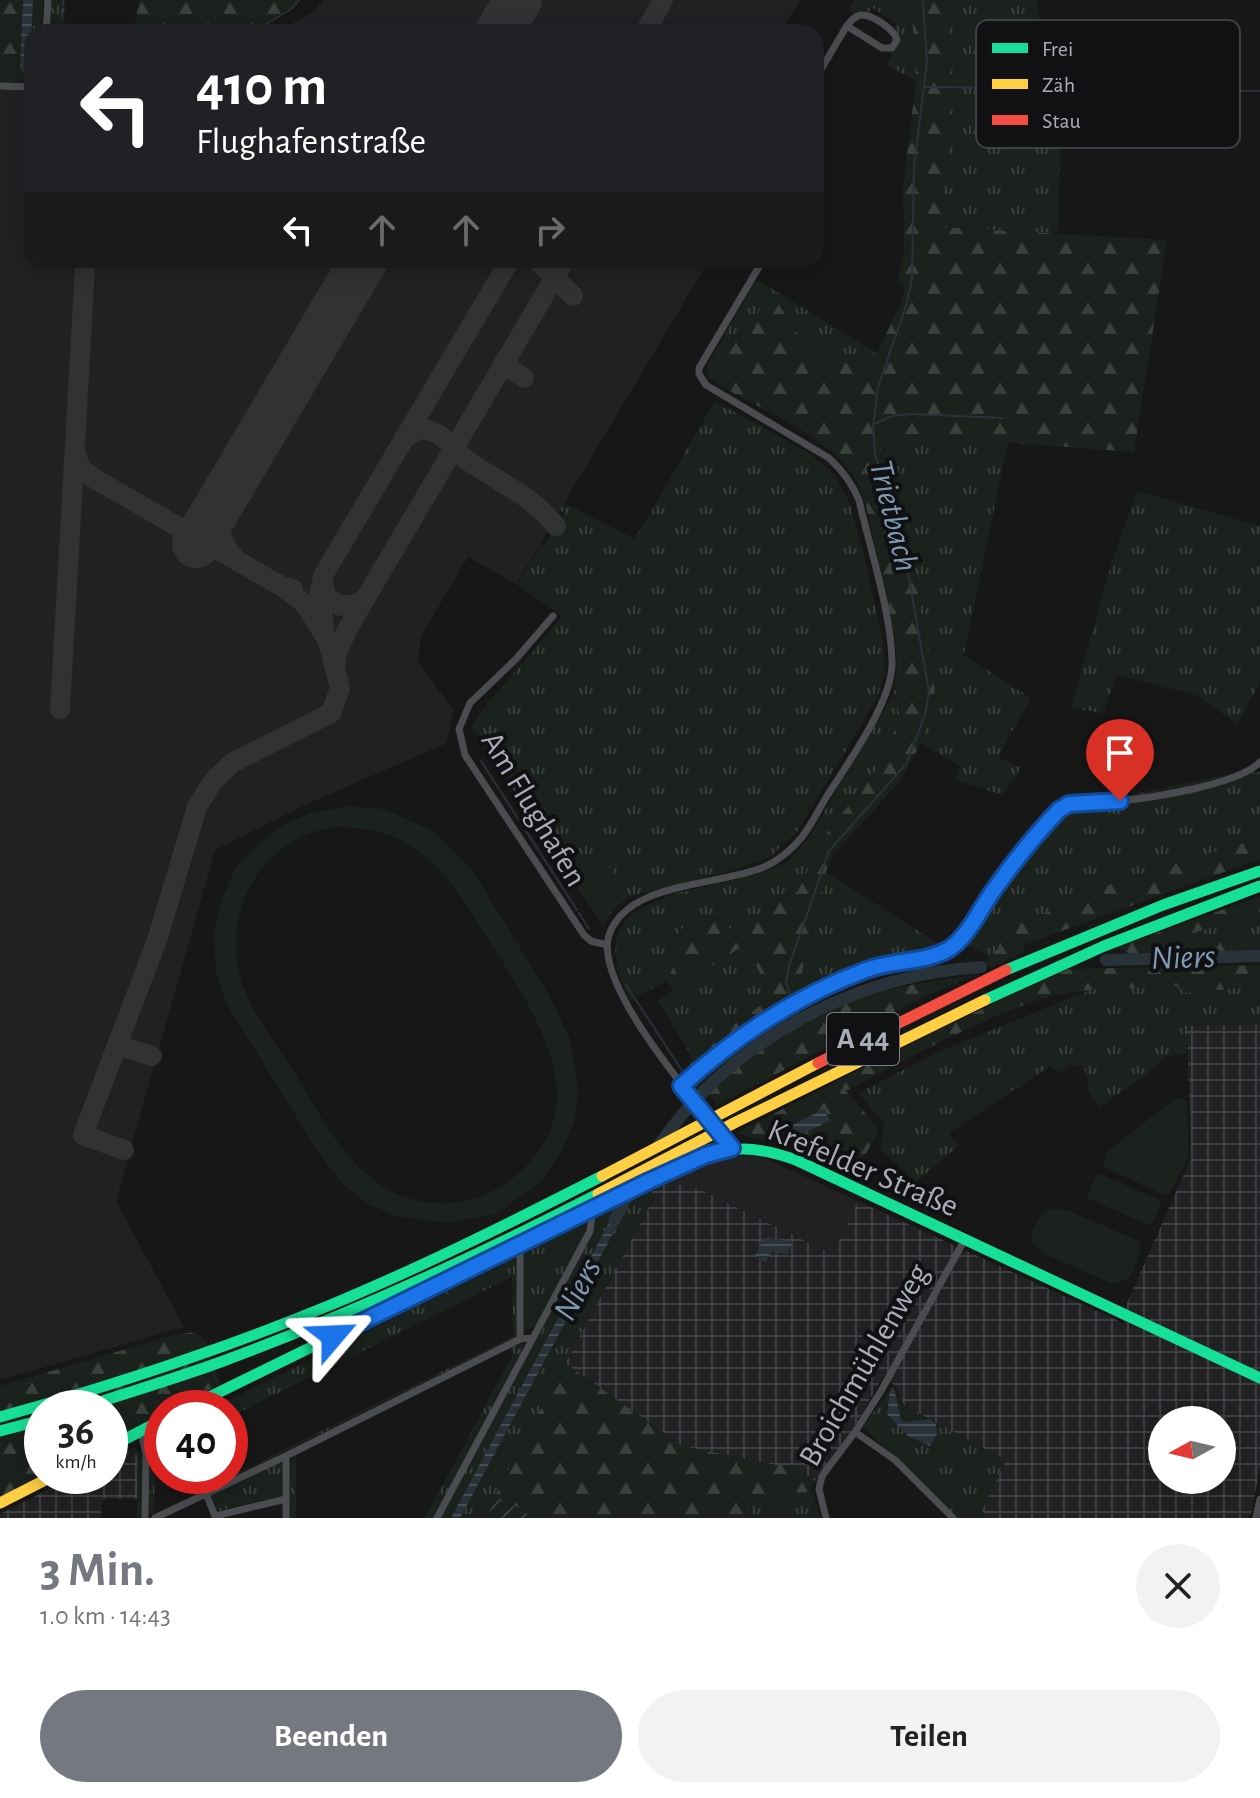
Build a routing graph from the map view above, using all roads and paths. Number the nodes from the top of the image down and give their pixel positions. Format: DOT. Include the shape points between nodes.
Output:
graph roads {
  1 [pos="48,0"];
  2 [pos="46,24"];
  3 [pos="847,26"];
  4 [pos="824,65"];
  5 [pos="0,86"];
  6 [pos="24,87"];
  7 [pos="758,268"];
  8 [pos="553,616"];
  9 [pos="1260,762"];
  10 [pos="1260,871"];
  11 [pos="1260,886"];
  12 [pos="607,945"];
  13 [pos="683,1089"];
  14 [pos="732,1148"];
  15 [pos="593,1209"];
  16 [pos="965,1239"];
  17 [pos="520,1246"];
  18 [pos="532,1338"];
  19 [pos="520,1339"];
  20 [pos="1260,1378"];
  21 [pos="224,1390"];
  22 [pos="128,1393"];
  23 [pos="0,1417"];
  24 [pos="24,1425"];
  25 [pos="144,1429"];
  26 [pos="0,1431"];
  27 [pos="141,1431"];
  28 [pos="855,1432"];
  29 [pos="128,1438"];
  30 [pos="286,1456"];
  31 [pos="248,1474"];
  32 [pos="24,1491"];
  33 [pos="206,1494"];
  34 [pos="286,1499"];
  35 [pos="1260,1499"];
  36 [pos="0,1503"];
  37 [pos="145,1518"];
  38 [pos="155,1518"];
  39 [pos="286,1518"];
  40 [pos="437,1518"];
  41 [pos="826,1518"];
  42 [pos="953,1518"];
  43 [pos="1256,1518"];
  1 -- 2 [label="street"];
  3 -- 3 [label="street" via="864,15 891,30 897,40 892,48 884,48"];
  3 -- 4 [label="street"];
  5 -- 6 [label="street"];
  7 -- 12 [label="street" via="699,374 706,385 829,458 853,485 888,627 892,675 838,778 802,837 783,856 764,867 636,903 617,919"];
  8 -- 12 [label="street, Am Flughafen" via="470,703 459,729 465,755 584,935"];
  9 -- 13 [label="street" via="1245,774 1213,783 1131,800 1063,806 952,947 871,968 779,1009"];
  10 -- 23 [label="main road, A 44" via="1163,905 898,1020 556,1200 310,1314 109,1386"];
  11 -- 22 [label="main road, A 44" via="1040,973 427,1278 340,1316"];
  12 -- 13 [label="street" via="611,972 622,994"];
  13 -- 14 [label="street"];
  14 -- 15 [label="main road, Krefelder Straße" via="706,1155"];
  14 -- 16 [label="main road, Krefelder Straße" via="779,1152"];
  15 -- 17 [label="main road, Krefelder Straße"];
  15 -- 18 [label="street" via="590,1231"];
  16 -- 20 [label="main road, Krefelder Straße"];
  16 -- 28 [label="street, Broichmühlenweg"];
  17 -- 19 [label="street"];
  17 -- 21 [label="main road, Krefelder Straße"];
  18 -- 19 [label="street"];
  18 -- 40 [label="street"];
  19 -- 30 [label="street"];
  24 -- 26 [label="main road"];
  25 -- 27 [label="main road"];
  27 -- 29 [label="main road"];
  27 -- 37 [label="street"];
  28 -- 41 [label="street, Broichmühlenweg" via="822,1476 819,1489"];
  28 -- 42 [label="street" via="895,1460"];
  30 -- 31 [label="street"];
  30 -- 34 [label="street"];
  32 -- 36 [label="main road"];
  33 -- 34 [label="street" via="215,1516"];
  33 -- 38 [label="street"];
  34 -- 39 [label="street"];
  35 -- 43 [label="street"];
}
